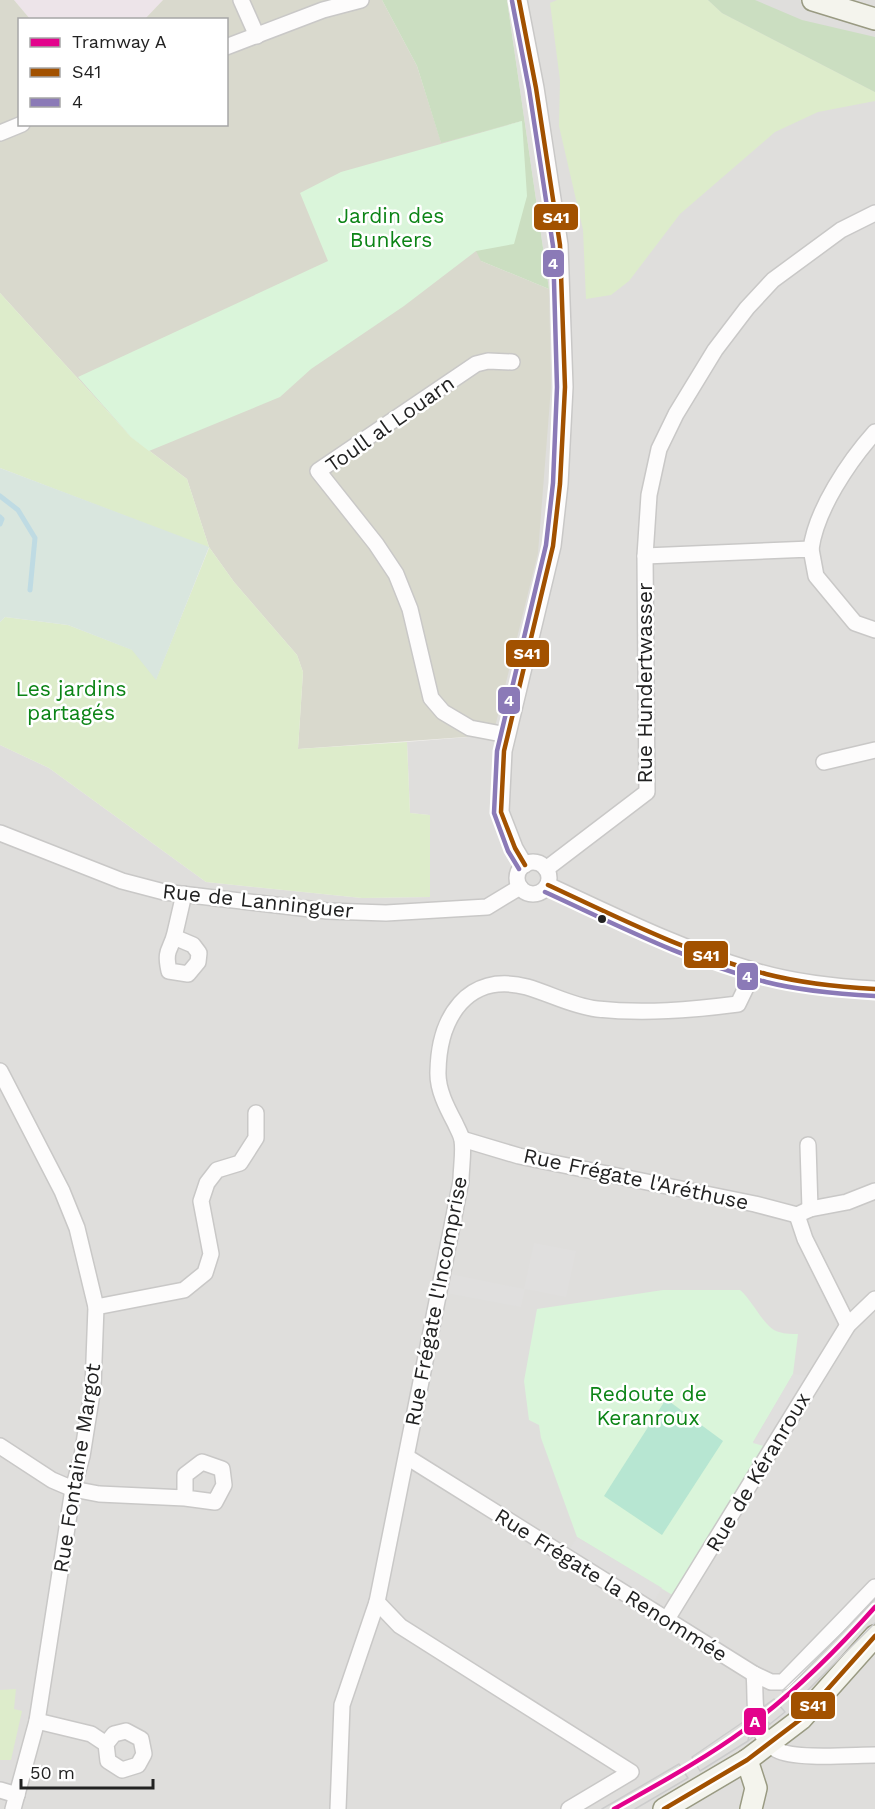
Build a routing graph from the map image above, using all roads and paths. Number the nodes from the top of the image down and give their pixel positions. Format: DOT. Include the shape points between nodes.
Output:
graph roads {
  1 [pos="241,0"];
  2 [pos="362,0"];
  3 [pos="519,0"];
  4 [pos="813,0"];
  5 [pos="875,19"];
  6 [pos="257,36"];
  7 [pos="228,46"];
  8 [pos="18,126"];
  9 [pos="0,133"];
  10 [pos="875,213"];
  11 [pos="512,362"];
  12 [pos="875,432"];
  13 [pos="811,549"];
  14 [pos="645,556"];
  15 [pos="875,630"];
  16 [pos="507,735"];
  17 [pos="875,750"];
  18 [pos="824,762"];
  19 [pos="0,833"];
  20 [pos="525,865"];
  21 [pos="546,869"];
  22 [pos="548,885"];
  23 [pos="520,887"];
  24 [pos="184,894"];
  25 [pos="174,938"];
  26 [pos="753,971"];
  27 [pos="875,989"];
  28 [pos="0,1071"];
  29 [pos="256,1113"];
  30 [pos="462,1139"];
  31 [pos="808,1145"];
  32 [pos="875,1191"];
  33 [pos="803,1212"];
  34 [pos="875,1299"];
  35 [pos="96,1307"];
  36 [pos="848,1325"];
  37 [pos="0,1446"];
  38 [pos="408,1457"];
  39 [pos="73,1489"];
  40 [pos="185,1498"];
  41 [pos="875,1587"];
  42 [pos="377,1602"];
  43 [pos="667,1619"];
  44 [pos="875,1636"];
  45 [pos="754,1674"];
  46 [pos="37,1721"];
  47 [pos="768,1743"];
  48 [pos="106,1744"];
  49 [pos="875,1755"];
  50 [pos="747,1760"];
  51 [pos="0,1790"];
  52 [pos="15,1802"];
  53 [pos="338,1809"];
  54 [pos="569,1809"];
  55 [pos="664,1809"];
  56 [pos="751,1809"];
  1 -- 6 [label="street"];
  2 -- 6 [label="street" via="323,10"];
  3 -- 16 [label="street" via="560,245 565,387 553,546"];
  4 -- 5 [label="main road"];
  6 -- 7 [label="street"];
  8 -- 9 [label="street"];
  10 -- 14 [label="street, Rue Hundertwasser" via="841,230 773,280 715,350 659,449 649,495"];
  11 -- 16 [label="street, Toull al Louarn" via="476,363 318,471 396,574 410,609 431,698 443,712 470,728"];
  12 -- 13 [label="street" via="834,487"];
  13 -- 14 [label="street, Rue Hundertwasser"];
  13 -- 15 [label="street" via="816,576 855,623"];
  14 -- 21 [label="street, Rue Hundertwasser" via="647,792"];
  16 -- 20 [label="street" via="501,812"];
  17 -- 18 [label="street"];
  19 -- 24 [label="street, Rue de Lanninguer" via="122,881"];
  20 -- 21 [label="street" via="534,862"];
  20 -- 23 [label="street" via="518,875"];
  21 -- 22 [label="street"];
  22 -- 23 [label="street" via="534,894"];
  22 -- 26 [label="street" via="675,944"];
  23 -- 24 [label="street, Rue de Lanninguer" via="487,907 386,913 327,911"];
  24 -- 25 [label="street"];
  26 -- 27 [label="street" via="805,982"];
  26 -- 30 [label="street, Rue Frégate l'Incomprise" via="738,1004 671,1010 631,1012 585,1007 526,987 500,982 482,987 464,998 450,1016 440,1045 438,1074 444,1101"];
  28 -- 35 [label="street, Rue Fontaine Margot" via="62,1191 77,1228"];
  29 -- 35 [label="street" via="256,1138 240,1163 217,1170 201,1201 211,1254 205,1273 184,1290"];
  30 -- 33 [label="street, Rue Frégate l'Aréthuse" via="519,1156"];
  30 -- 38 [label="street, Rue Frégate l'Incomprise" via="461,1181"];
  31 -- 33 [label="street"];
  32 -- 33 [label="street, Rue Frégate l'Aréthuse"];
  33 -- 36 [label="street" via="806,1239"];
  34 -- 36 [label="street, Rue de Kéranroux"];
  35 -- 39 [label="street, Rue Fontaine Margot" via="93,1387"];
  36 -- 43 [label="street, Rue de Kéranroux"];
  37 -- 39 [label="street"];
  38 -- 42 [label="street, Rue Frégate l'Incomprise"];
  38 -- 43 [label="street, Rue Frégate la Renommée"];
  39 -- 40 [label="street"];
  39 -- 46 [label="street, Rue Fontaine Margot"];
  41 -- 45 [label="street, Rue Frégate la Renommée" via="783,1682 771,1682"];
  42 -- 53 [label="street, Rue Frégate l'Incomprise" via="342,1705"];
  42 -- 54 [label="street" via="400,1626 630,1771"];
  43 -- 45 [label="street, Rue Frégate la Renommée"];
  44 -- 47 [label="main road" via="801,1719"];
  45 -- 47 [label="street" via="756,1713"];
  46 -- 48 [label="street" via="91,1734"];
  46 -- 52 [label="street, Rue Fontaine Margot"];
  47 -- 49 [label="street" via="779,1752 801,1755"];
  47 -- 50 [label="main road"];
  50 -- 55 [label="main road"];
  50 -- 56 [label="main road" via="756,1788"];
  51 -- 52 [label="street"];
}
